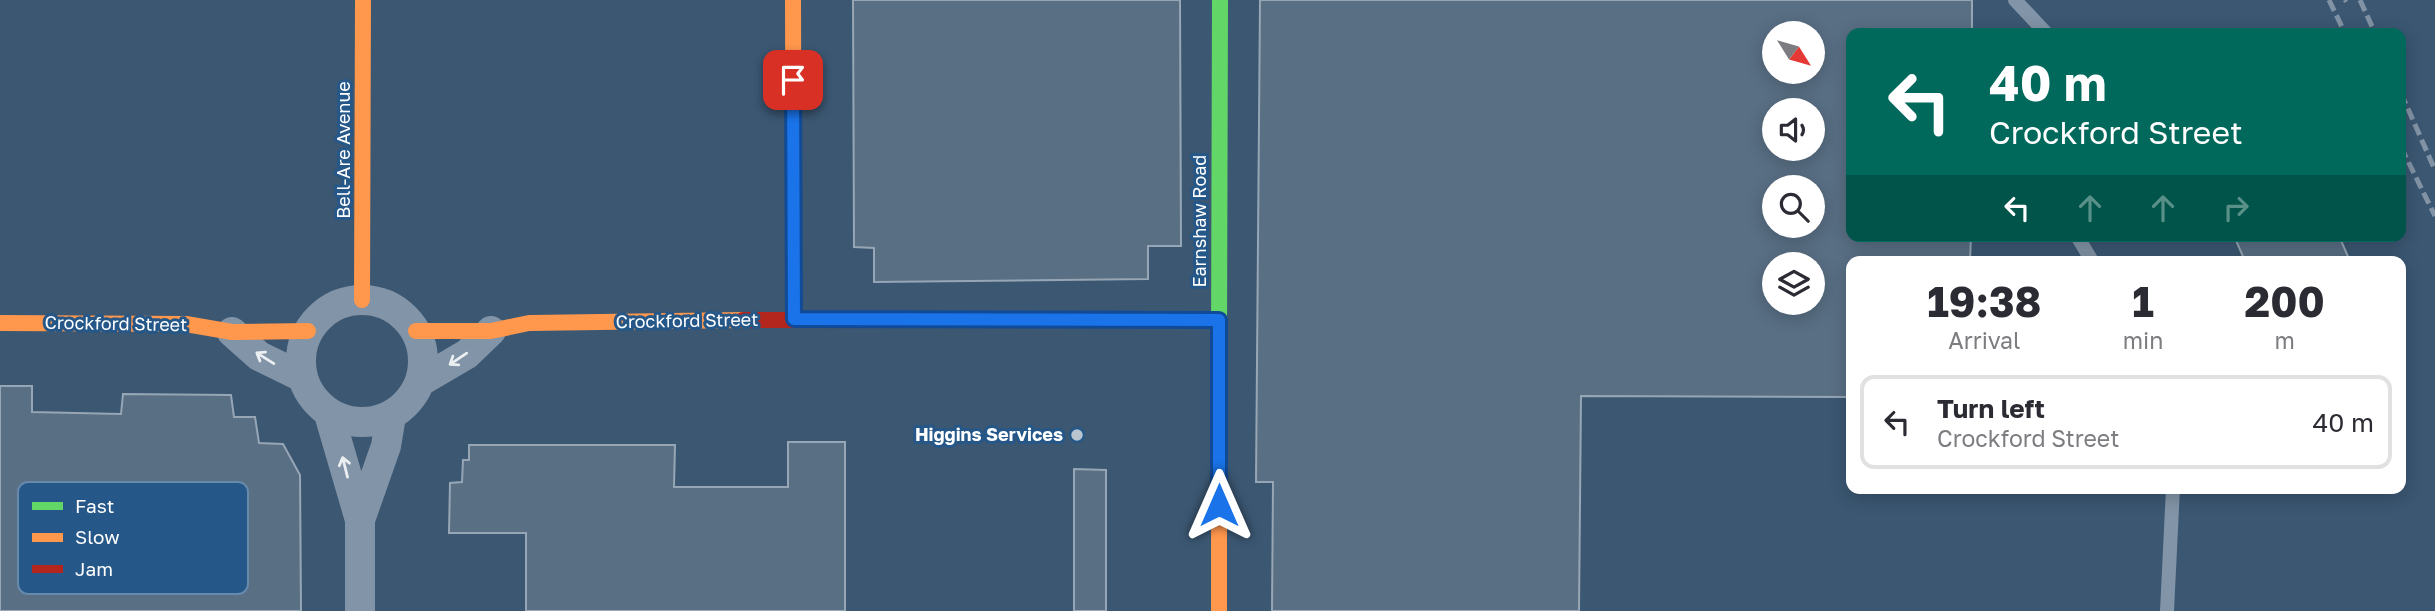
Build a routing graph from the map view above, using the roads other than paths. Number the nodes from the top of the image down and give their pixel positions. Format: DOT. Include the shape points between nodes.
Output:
graph roads {
  1 [pos="363,0"];
  2 [pos="793,0"];
  3 [pos="1220,0"];
  4 [pos="2015,0"];
  5 [pos="2041,28"];
  6 [pos="362,300"];
  7 [pos="794,319"];
  8 [pos="1219,320"];
  9 [pos="0,323"];
  10 [pos="308,331"];
  11 [pos="416,331"];
  12 [pos="491,331"];
  13 [pos="232,332"];
  14 [pos="302,377"];
  15 [pos="421,381"];
  16 [pos="329,414"];
  17 [pos="391,416"];
  18 [pos="2173,494"];
  19 [pos="360,520"];
  20 [pos="360,611"];
  21 [pos="1219,611"];
  22 [pos="2167,611"];
  1 -- 6 [label="street, Bell-Are Avenue"];
  2 -- 7 [label="street"];
  3 -- 8 [label="street, Earnshaw Road"];
  4 -- 5 [label="lane"];
  6 -- 10 [label="street" via="331,308"];
  6 -- 11 [label="street" via="393,308"];
  7 -- 8 [label="street, Crockford Street"];
  7 -- 12 [label="street, Crockford Street" via="529,323"];
  8 -- 21 [label="street, Earnshaw Road"];
  9 -- 13 [label="street, Crockford Street" via="186,324"];
  10 -- 13 [label="street, Crockford Street"];
  10 -- 14 [label="street" via="302,346"];
  11 -- 12 [label="street, Crockford Street"];
  11 -- 15 [label="street" via="424,365"];
  12 -- 15 [label="street, one-way" via="467,354"];
  14 -- 13 [label="street, one-way" via="259,355"];
  14 -- 16 [label="street" via="312,397"];
  15 -- 17 [label="street" via="404,407"];
  16 -- 17 [label="street" via="359,423"];
  19 -- 16 [label="street, one-way"];
  17 -- 19 [label="street" via="386,446"];
  18 -- 22 [label="lane"];
  19 -- 20 [label="street"];
}
